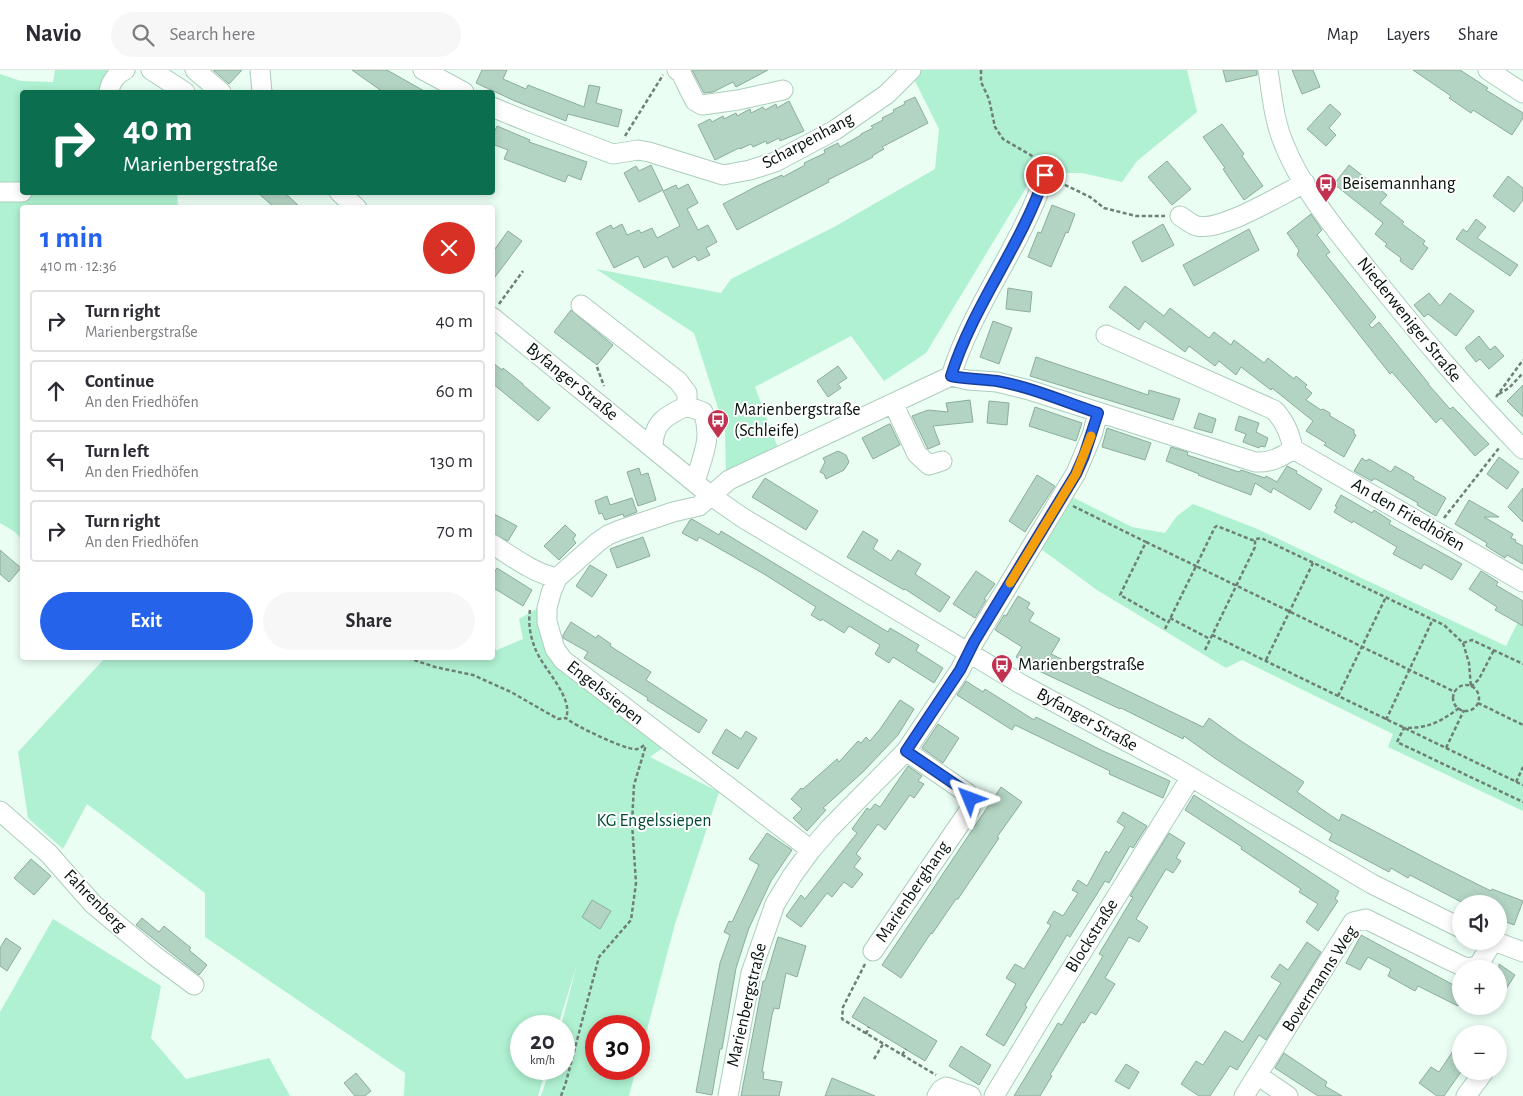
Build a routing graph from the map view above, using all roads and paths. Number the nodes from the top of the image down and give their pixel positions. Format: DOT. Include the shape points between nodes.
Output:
graph roads {
  1 [pos="125,70"];
  2 [pos="151,70"];
  3 [pos="194,70"];
  4 [pos="260,70"];
  5 [pos="423,70"];
  6 [pos="667,70"];
  7 [pos="677,70"];
  8 [pos="911,70"];
  9 [pos="981,70"];
  10 [pos="1268,70"];
  11 [pos="1488,70"];
  12 [pos="110,90"];
  13 [pos="181,90"];
  14 [pos="219,90"];
  15 [pos="262,90"];
  16 [pos="460,90"];
  17 [pos="783,90"];
  18 [pos="1523,93"];
  19 [pos="495,108"];
  20 [pos="613,154"];
  21 [pos="1045,175"];
  22 [pos="1305,183"];
  23 [pos="0,192"];
  24 [pos="20,192"];
  25 [pos="342,195"];
  26 [pos="354,205"];
  27 [pos="1180,216"];
  28 [pos="523,271"];
  29 [pos="581,305"];
  30 [pos="495,311"];
  31 [pos="1106,335"];
  32 [pos="1523,360"];
  33 [pos="597,367"];
  34 [pos="1523,373"];
  35 [pos="951,376"];
  36 [pos="604,386"];
  37 [pos="1498,395"];
  38 [pos="892,402"];
  39 [pos="687,406"];
  40 [pos="1484,408"];
  41 [pos="1098,413"];
  42 [pos="1509,435"];
  43 [pos="652,446"];
  44 [pos="1292,449"];
  45 [pos="1523,449"];
  46 [pos="942,461"];
  47 [pos="695,482"];
  48 [pos="710,495"];
  49 [pos="1060,500"];
  50 [pos="1434,531"];
  51 [pos="1255,540"];
  52 [pos="1146,542"];
  53 [pos="495,546"];
  54 [pos="1313,563"];
  55 [pos="1196,566"];
  56 [pos="557,578"];
  57 [pos="1523,582"];
  58 [pos="1236,585"];
  59 [pos="1386,597"];
  60 [pos="1290,612"];
  61 [pos="1170,618"];
  62 [pos="1432,619"];
  63 [pos="1168,622"];
  64 [pos="1165,629"];
  65 [pos="1212,635"];
  66 [pos="1210,639"];
  67 [pos="1462,643"];
  68 [pos="1362,646"];
  69 [pos="1205,650"];
  70 [pos="1494,650"];
  71 [pos="969,653"];
  72 [pos="415,660"];
  73 [pos="1266,660"];
  74 [pos="1523,664"];
  75 [pos="1410,670"];
  76 [pos="1472,687"];
  77 [pos="1455,692"];
  78 [pos="1338,696"];
  79 [pos="1478,703"];
  80 [pos="1458,708"];
  81 [pos="1464,710"];
  82 [pos="1386,720"];
  83 [pos="1523,725"];
  84 [pos="1404,728"];
  85 [pos="1446,748"];
  86 [pos="906,751"];
  87 [pos="1523,767"];
  88 [pos="1191,777"];
  89 [pos="1516,782"];
  90 [pos="1523,785"];
  91 [pos="1523,802"];
  92 [pos="0,811"];
  93 [pos="811,850"];
  94 [pos="1452,924"];
  95 [pos="1507,946"];
  96 [pos="1488,950"];
  97 [pos="873,951"];
  98 [pos="1523,952"];
  99 [pos="194,985"];
  100 [pos="870,1028"];
  101 [pos="866,1034"];
  102 [pos="883,1044"];
  103 [pos="906,1049"];
  104 [pos="902,1055"];
  105 [pos="874,1060"];
  106 [pos="1257,1075"];
  107 [pos="1478,1080"];
  108 [pos="941,1091"];
  109 [pos="561,1096"];
  110 [pos="728,1096"];
  111 [pos="971,1096"];
  112 [pos="994,1096"];
  113 [pos="1244,1096"];
  114 [pos="1288,1096"];
  115 [pos="1466,1096"];
  1 -- 12 [label="street" via="118,74"];
  2 -- 13 [label="street"];
  3 -- 14 [label="street"];
  4 -- 15 [label="street"];
  5 -- 16 [label="street"];
  6 -- 20 [label="path"];
  7 -- 17 [label="street" via="695,101 702,105"];
  8 -- 20 [label="street, Scharpenhang" via="887,94 835,130 776,162 750,170 723,175 649,152 638,150"];
  9 -- 21 [label="path" via="981,82 989,99 995,127 1003,139 1042,162"];
  10 -- 22 [label="street, Niederweniger Straße" via="1283,144"];
  11 -- 18 [label="street"];
  19 -- 20 [label="street, Scharpenhang"];
  21 -- 27 [label="path" via="1090,197 1104,208 1136,216"];
  21 -- 35 [label="street" via="1040,192 960,348"];
  22 -- 27 [label="street" via="1215,225 1197,226"];
  22 -- 40 [label="street, Niederweniger Straße" via="1343,238 1440,359"];
  23 -- 24 [label="street"];
  25 -- 26 [label="street"];
  28 -- 30 [label="path"];
  29 -- 39 [label="street" via="678,381 687,393"];
  30 -- 43 [label="street, Byfanger Straße"];
  31 -- 44 [label="street" via="1274,410 1283,419"];
  32 -- 37 [label="path"];
  33 -- 36 [label="path"];
  34 -- 37 [label="path"];
  35 -- 38 [label="street"];
  35 -- 41 [label="street" via="998,382"];
  37 -- 40 [label="path"];
  38 -- 46 [label="street" via="917,454 929,465"];
  38 -- 48 [label="street" via="729,480"];
  39 -- 43 [label="street" via="662,420 655,430"];
  39 -- 47 [label="street" via="703,412 708,425 707,444"];
  40 -- 42 [label="street, Niederweniger Straße"];
  41 -- 44 [label="street" via="1255,462 1274,460"];
  41 -- 49 [label="street" via="1084,456"];
  42 -- 45 [label="street, Niederweniger Straße"];
  42 -- 50 [label="path"];
  43 -- 47 [label="street, Byfanger Straße"];
  44 -- 50 [label="street, An den Friedhöfen"];
  47 -- 48 [label="street, Byfanger Straße"];
  48 -- 56 [label="street, Engelssiepen" via="699,506 608,535"];
  48 -- 71 [label="street, Byfanger Straße"];
  49 -- 52 [label="path"];
  49 -- 71 [label="street"];
  50 -- 57 [label="street, An den Friedhöfen"];
  51 -- 54 [label="path" via="1261,538"];
  51 -- 55 [label="path" via="1217,526"];
  51 -- 58 [label="path" via="1255,547"];
  52 -- 55 [label="path"];
  52 -- 63 [label="path" via="1120,595"];
  53 -- 56 [label="street" via="544,576"];
  54 -- 59 [label="path"];
  54 -- 60 [label="path"];
  55 -- 58 [label="path"];
  55 -- 61 [label="path"];
  56 -- 93 [label="street, Engelssiepen" via="547,608 547,622 555,649 563,660"];
  58 -- 60 [label="path"];
  58 -- 65 [label="path"];
  59 -- 62 [label="path"];
  59 -- 68 [label="path"];
  60 -- 68 [label="path"];
  60 -- 73 [label="path"];
  61 -- 63 [label="path"];
  61 -- 66 [label="path"];
  62 -- 67 [label="path" via="1452,631"];
  62 -- 75 [label="path"];
  63 -- 64 [label="path"];
  65 -- 66 [label="path"];
  65 -- 73 [label="path"];
  66 -- 69 [label="path"];
  67 -- 70 [label="path" via="1472,640"];
  67 -- 76 [label="path" via="1470,664"];
  68 -- 75 [label="path"];
  68 -- 78 [label="path"];
  70 -- 74 [label="path"];
  70 -- 76 [label="path"];
  71 -- 86 [label="street, Marienbergstraße"];
  71 -- 88 [label="street, Byfanger Straße"];
  72 -- 109 [label="path" via="473,675 558,719 566,718 620,745 634,749 646,745 634,785 632,823 636,883 630,920 599,957"];
  73 -- 78 [label="path"];
  75 -- 77 [label="path"];
  75 -- 82 [label="path"];
  76 -- 77 [label="path" via="1460,687"];
  76 -- 79 [label="path" via="1478,695"];
  77 -- 80 [label="path" via="1454,702"];
  78 -- 82 [label="path"];
  79 -- 81 [label="path" via="1472,709"];
  79 -- 83 [label="path"];
  80 -- 81 [label="path"];
  80 -- 84 [label="path" via="1438,722 1420,728"];
  81 -- 85 [label="path"];
  82 -- 84 [label="path"];
  84 -- 85 [label="path"];
  84 -- 91 [label="path" via="1397,742"];
  85 -- 89 [label="path"];
  86 -- 93 [label="street, Marienbergstraße"];
  86 -- 97 [label="street, Marienberghang" via="962,789 968,796 970,809"];
  87 -- 89 [label="path"];
  88 -- 94 [label="street, Byfanger Straße" via="1372,884"];
  88 -- 112 [label="street, Blockstraße"];
  89 -- 90 [label="path"];
  92 -- 99 [label="street, Fahrenberg" via="49,854 93,904"];
  93 -- 110 [label="street, Marienbergstraße" via="775,904 762,938 751,973"];
  95 -- 98 [label="street"];
  96 -- 106 [label="street, Bovermanns Weg" via="1480,963 1472,968 1464,967 1366,919 1352,922"];
  97 -- 101 [label="path" via="843,1007 842,1019"];
  100 -- 101 [label="path"];
  101 -- 102 [label="path"];
  102 -- 104 [label="path"];
  102 -- 105 [label="path"];
  103 -- 104 [label="path"];
  104 -- 108 [label="path" via="942,1078"];
  106 -- 113 [label="street, Bovermanns Weg"];
  106 -- 114 [label="street"];
  107 -- 115 [label="street"];
  108 -- 111 [label="street"];
}
